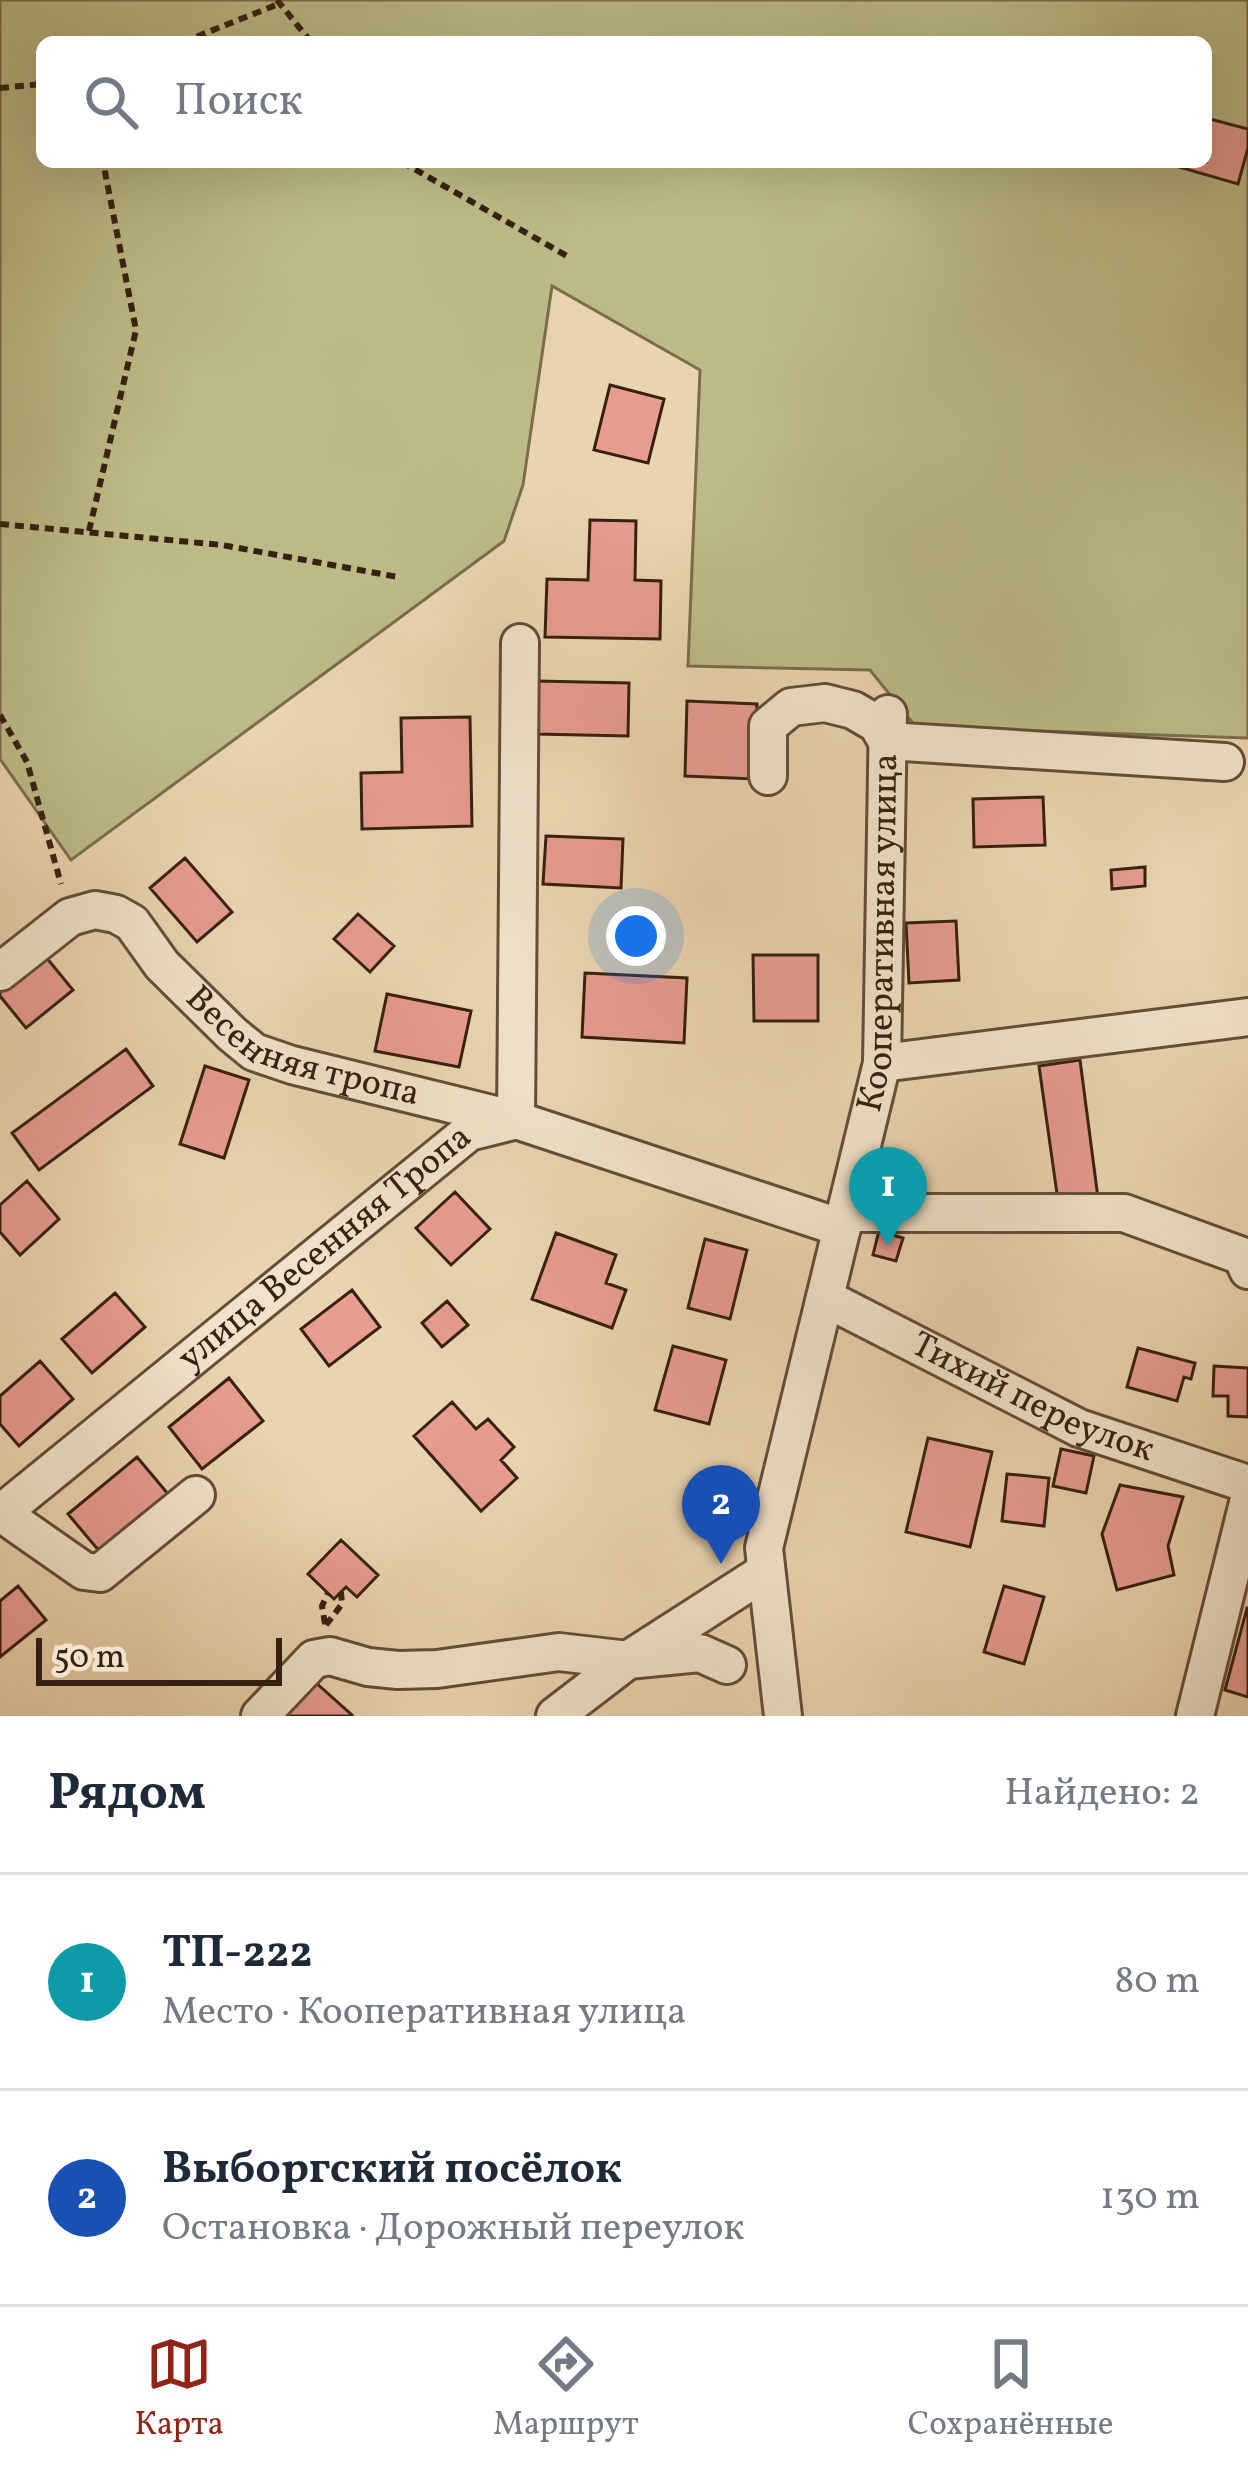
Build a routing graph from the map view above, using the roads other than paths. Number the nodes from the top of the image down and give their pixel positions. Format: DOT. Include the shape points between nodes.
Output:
graph roads {
  1 [pos="520,643"];
  2 [pos="887,727"];
  3 [pos="1225,762"];
  4 [pos="768,776"];
  5 [pos="0,972"];
  6 [pos="1248,1017"];
  7 [pos="882,1063"];
  8 [pos="516,1120"];
  9 [pos="844,1221"];
  10 [pos="1248,1270"];
  11 [pos="825,1298"];
  12 [pos="1248,1484"];
  13 [pos="196,1495"];
  14 [pos="1248,1503"];
  15 [pos="1,1513"];
  16 [pos="765,1572"];
  17 [pos="716,1601"];
  18 [pos="772,1628"];
  19 [pos="628,1660"];
  20 [pos="727,1665"];
  21 [pos="260,1716"];
  22 [pos="555,1716"];
  23 [pos="779,1716"];
  24 [pos="1195,1716"];
  1 -- 8 [label="street, улица Весенняя Тропа"];
  2 -- 3 [label="street"];
  2 -- 4 [label="street" via="825,703 791,707 768,726"];
  2 -- 7 [label="street, Кооперативная улица"];
  5 -- 8 [label="street, Весенняя тропа" via="70,917 116,914 254,1052"];
  6 -- 7 [label="street"];
  7 -- 9 [label="street, Кооперативная улица"];
  8 -- 9 [label="street, Весенняя тропа"];
  8 -- 15 [label="street, улица Весенняя Тропа" via="469,1132"];
  9 -- 10 [label="street, Весенняя тропа" via="1124,1214 1242,1256"];
  9 -- 11 [label="street, Кооперативная улица"];
  11 -- 12 [label="street, Тихий переулок" via="1079,1428"];
  11 -- 16 [label="street, Кооперативная улица" via="764,1548"];
  13 -- 15 [label="street" via="100,1573 84,1571"];
  14 -- 24 [label="street"];
  16 -- 17 [label="street"];
  16 -- 18 [label="street, Кооперативная улица"];
  17 -- 18 [label="street" via="759,1604"];
  17 -- 19 [label="street"];
  17 -- 20 [label="street" via="702,1636"];
  18 -- 23 [label="street, Кооперативная улица"];
  19 -- 20 [label="street" via="700,1653"];
  19 -- 21 [label="street" via="559,1652 398,1670 314,1658"];
  19 -- 22 [label="street"];
  20 -- 23 [label="street"];
}
